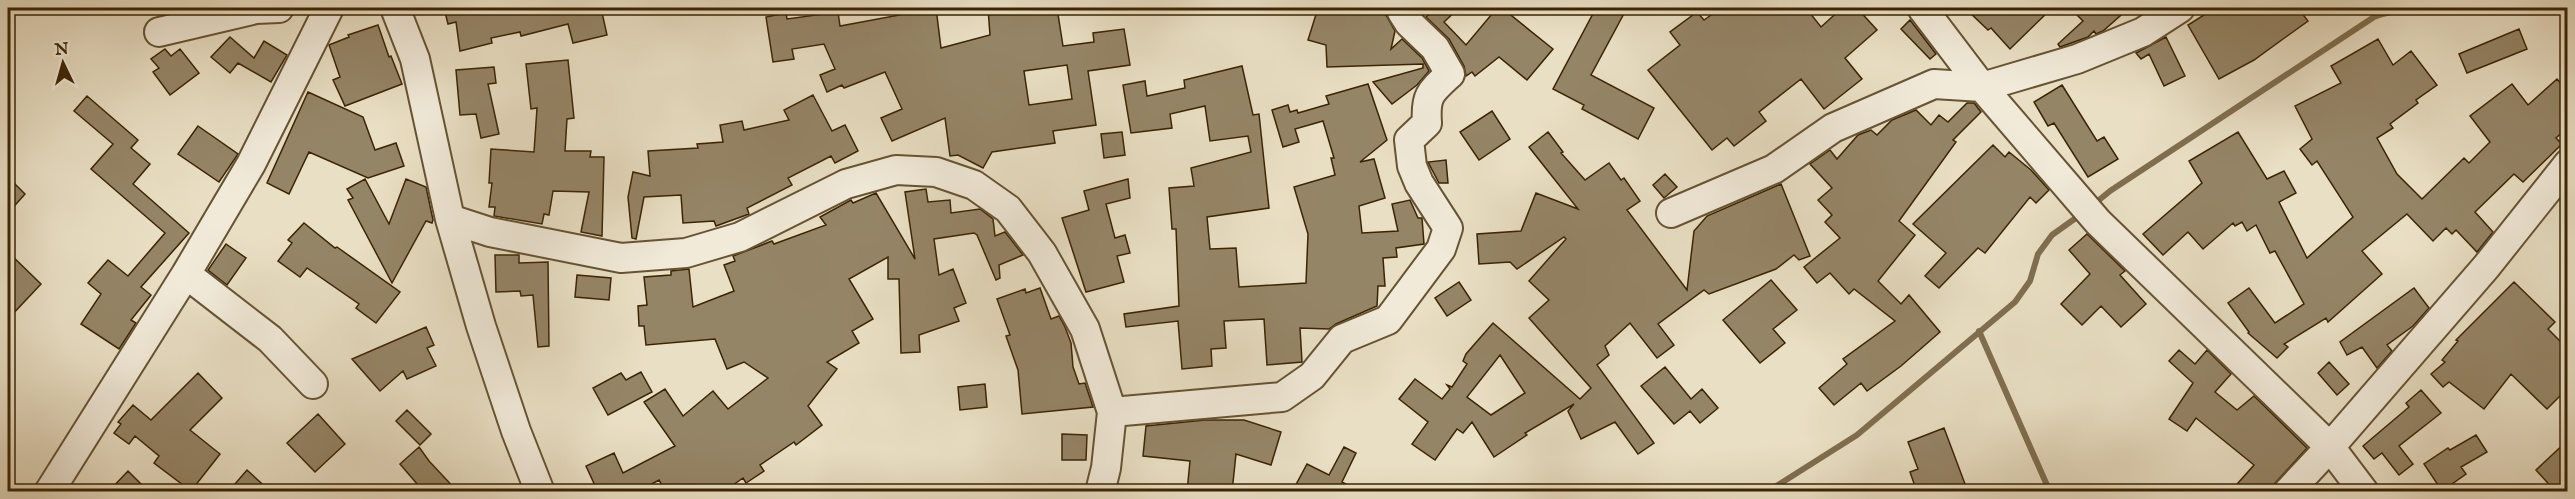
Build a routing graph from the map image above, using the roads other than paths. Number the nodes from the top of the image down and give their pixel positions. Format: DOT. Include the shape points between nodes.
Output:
graph roads {
  1 [pos="279,8"];
  2 [pos="330,8"];
  3 [pos="395,8"];
  4 [pos="1922,8"];
  5 [pos="2180,8"];
  6 [pos="1402,12"];
  7 [pos="159,32"];
  8 [pos="1982,87"];
  9 [pos="2568,164"];
  10 [pos="1671,213"];
  11 [pos="450,219"];
  12 [pos="186,274"];
  13 [pos="313,384"];
  14 [pos="1112,412"];
  15 [pos="2330,447"];
  16 [pos="50,491"];
  17 [pos="540,492"];
  18 [pos="1100,492"];
  19 [pos="2288,492"];
  20 [pos="2364,492"];
  1 -- 7 [label="street" via="256,9"];
  2 -- 12 [label="street" via="251,164"];
  3 -- 11 [label="street" via="415,59"];
  4 -- 8 [label="street"];
  5 -- 8 [label="street" via="2143,32 2077,59"];
  6 -- 14 [label="street" via="1435,48 1450,74 1425,103 1427,123 1409,140 1419,183 1448,228 1441,249 1429,266 1388,320 1342,339 1312,376 1282,397"];
  8 -- 10 [label="street" via="1934,84 1833,128 1774,169"];
  8 -- 15 [label="street" via="2098,222"];
  9 -- 15 [label="street" via="2486,267"];
  11 -- 14 [label="street" via="490,232 621,258 686,253 740,237 846,184 896,170 936,172 974,185 1008,209 1042,253 1085,329"];
  11 -- 17 [label="street" via="481,326"];
  12 -- 13 [label="street" via="270,339"];
  12 -- 16 [label="street"];
  14 -- 18 [label="street"];
  15 -- 19 [label="street"];
  15 -- 20 [label="street"];
}
